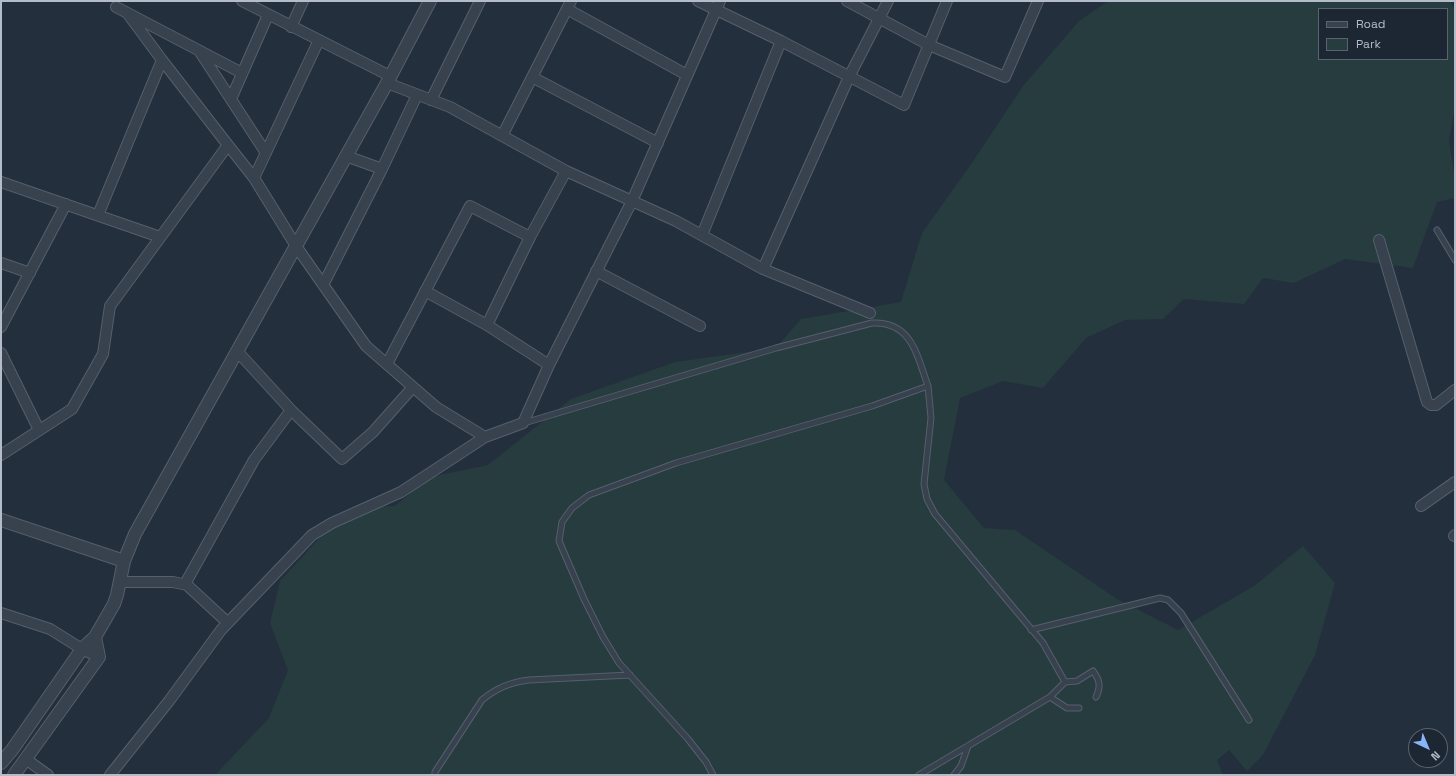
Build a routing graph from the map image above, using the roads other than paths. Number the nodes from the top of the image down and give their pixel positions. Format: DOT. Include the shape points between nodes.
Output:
graph roads {
  1 [pos="242,1"];
  2 [pos="303,1"];
  3 [pos="430,1"];
  4 [pos="480,1"];
  5 [pos="698,1"];
  6 [pos="720,1"];
  7 [pos="846,1"];
  8 [pos="888,1"];
  9 [pos="947,1"];
  10 [pos="1038,1"];
  11 [pos="569,5"];
  12 [pos="116,7"];
  13 [pos="716,11"];
  14 [pos="128,14"];
  15 [pos="268,15"];
  16 [pos="880,17"];
  17 [pos="291,27"];
  18 [pos="319,40"];
  19 [pos="781,41"];
  20 [pos="929,45"];
  21 [pos="200,51"];
  22 [pos="162,60"];
  23 [pos="242,73"];
  24 [pos="688,75"];
  25 [pos="532,77"];
  26 [pos="849,77"];
  27 [pos="389,79"];
  28 [pos="417,94"];
  29 [pos="231,100"];
  30 [pos="431,100"];
  31 [pos="502,136"];
  32 [pos="658,143"];
  33 [pos="228,145"];
  34 [pos="266,153"];
  35 [pos="346,156"];
  36 [pos="382,169"];
  37 [pos="566,171"];
  38 [pos="254,178"];
  39 [pos="1,182"];
  40 [pos="632,201"];
  41 [pos="66,204"];
  42 [pos="98,215"];
  43 [pos="1437,230"];
  44 [pos="702,235"];
  45 [pos="160,237"];
  46 [pos="530,237"];
  47 [pos="1379,240"];
  48 [pos="296,246"];
  49 [pos="1455,260"];
  50 [pos="1,263"];
  51 [pos="763,269"];
  52 [pos="596,271"];
  53 [pos="30,273"];
  54 [pos="323,285"];
  55 [pos="425,291"];
  56 [pos="870,313"];
  57 [pos="487,325"];
  58 [pos="700,326"];
  59 [pos="1,327"];
  60 [pos="237,351"];
  61 [pos="1,353"];
  62 [pos="387,364"];
  63 [pos="549,365"];
  64 [pos="928,386"];
  65 [pos="413,387"];
  66 [pos="1455,390"];
  67 [pos="291,410"];
  68 [pos="523,423"];
  69 [pos="39,430"];
  70 [pos="485,437"];
  71 [pos="1,455"];
  72 [pos="1455,482"];
  73 [pos="1421,506"];
  74 [pos="1,520"];
  75 [pos="124,561"];
  76 [pos="120,582"];
  77 [pos="185,584"];
  78 [pos="1,613"];
  79 [pos="227,622"];
  80 [pos="1031,630"];
  81 [pos="95,637"];
  82 [pos="82,649"];
  83 [pos="99,657"];
  84 [pos="630,675"];
  85 [pos="1065,682"];
  86 [pos="1050,697"];
  87 [pos="1096,698"];
  88 [pos="1079,708"];
  89 [pos="1249,720"];
  90 [pos="968,746"];
  91 [pos="27,760"];
  92 [pos="1,763"];
  93 [pos="14,775"];
  94 [pos="48,775"];
  95 [pos="110,775"];
  96 [pos="435,775"];
  97 [pos="713,775"];
  98 [pos="919,775"];
  99 [pos="954,775"];
  1 -- 15 [label="street"];
  2 -- 17 [label="street"];
  3 -- 27 [label="street"];
  4 -- 30 [label="street"];
  5 -- 13 [label="street"];
  6 -- 13 [label="street"];
  7 -- 16 [label="street"];
  8 -- 16 [label="street"];
  9 -- 20 [label="street"];
  10 -- 20 [label="street" via="1006,77"];
  11 -- 24 [label="street"];
  11 -- 25 [label="street"];
  12 -- 14 [label="street"];
  13 -- 19 [label="street"];
  13 -- 24 [label="street"];
  14 -- 21 [label="street"];
  14 -- 22 [label="street"];
  15 -- 17 [label="street"];
  15 -- 23 [label="street"];
  16 -- 20 [label="street"];
  16 -- 26 [label="street"];
  17 -- 18 [label="street"];
  18 -- 27 [label="street"];
  18 -- 34 [label="street"];
  19 -- 26 [label="street"];
  19 -- 44 [label="street"];
  20 -- 26 [label="street" via="904,105"];
  21 -- 23 [label="street"];
  21 -- 29 [label="street"];
  22 -- 33 [label="street"];
  22 -- 42 [label="street"];
  23 -- 29 [label="street"];
  24 -- 32 [label="street"];
  25 -- 31 [label="street"];
  25 -- 32 [label="street"];
  26 -- 51 [label="street"];
  27 -- 28 [label="street"];
  27 -- 35 [label="street"];
  28 -- 30 [label="street"];
  28 -- 36 [label="street"];
  29 -- 34 [label="street"];
  30 -- 31 [label="street" via="450,107"];
  31 -- 37 [label="street"];
  32 -- 40 [label="street"];
  33 -- 38 [label="street"];
  33 -- 45 [label="street"];
  34 -- 38 [label="street"];
  35 -- 36 [label="street"];
  35 -- 48 [label="street"];
  36 -- 54 [label="street"];
  37 -- 40 [label="street"];
  37 -- 46 [label="street"];
  38 -- 48 [label="street"];
  39 -- 41 [label="street"];
  40 -- 44 [label="street"];
  40 -- 52 [label="street"];
  41 -- 42 [label="street"];
  41 -- 53 [label="street"];
  42 -- 45 [label="street"];
  43 -- 49 [label="lane"];
  44 -- 51 [label="street"];
  45 -- 69 [label="street" via="110,306 103,354 72,409"];
  46 -- 55 [label="street" via="470,206"];
  46 -- 57 [label="street"];
  47 -- 66 [label="street" via="1427,402 1436,405"];
  48 -- 54 [label="street"];
  48 -- 60 [label="street"];
  50 -- 53 [label="street"];
  51 -- 56 [label="street"];
  52 -- 58 [label="street"];
  52 -- 63 [label="street"];
  53 -- 59 [label="street"];
  54 -- 62 [label="street" via="366,346"];
  55 -- 57 [label="street"];
  55 -- 62 [label="street"];
  57 -- 63 [label="street"];
  60 -- 67 [label="street"];
  60 -- 75 [label="street" via="135,534"];
  61 -- 69 [label="street"];
  62 -- 65 [label="street"];
  63 -- 68 [label="street"];
  64 -- 68 [label="lane" via="912,345 904,333 884,322 872,323 776,348"];
  64 -- 80 [label="lane" via="931,418 924,484 927,499 935,514"];
  64 -- 84 [label="lane" via="872,406 676,463 589,495 572,508 562,522 559,541 603,637 619,663"];
  65 -- 67 [label="street" via="373,432 342,459"];
  65 -- 70 [label="street" via="436,407"];
  67 -- 77 [label="street" via="254,460"];
  68 -- 70 [label="street"];
  69 -- 71 [label="street"];
  70 -- 79 [label="street" via="402,492 320,530 302,544"];
  72 -- 73 [label="street"];
  74 -- 75 [label="street"];
  75 -- 76 [label="street"];
  76 -- 77 [label="street"];
  76 -- 81 [label="street" via="114,604"];
  77 -- 79 [label="street"];
  78 -- 82 [label="street" via="50,629"];
  79 -- 95 [label="street"];
  80 -- 85 [label="lane" via="1044,643"];
  80 -- 89 [label="lane" via="1160,598 1168,600 1181,613"];
  81 -- 82 [label="street"];
  81 -- 83 [label="street"];
  82 -- 83 [label="street"];
  82 -- 92 [label="street"];
  83 -- 91 [label="street"];
  84 -- 96 [label="lane" via="529,680 515,682 492,691 482,700"];
  84 -- 97 [label="lane" via="688,739"];
  85 -- 86 [label="lane"];
  85 -- 87 [label="lane" via="1076,681 1093,671 1099,679 1100,690"];
  86 -- 88 [label="lane" via="1067,708"];
  86 -- 90 [label="lane"];
  90 -- 98 [label="lane"];
  90 -- 99 [label="lane"];
  91 -- 93 [label="street"];
  91 -- 94 [label="street"];
}
